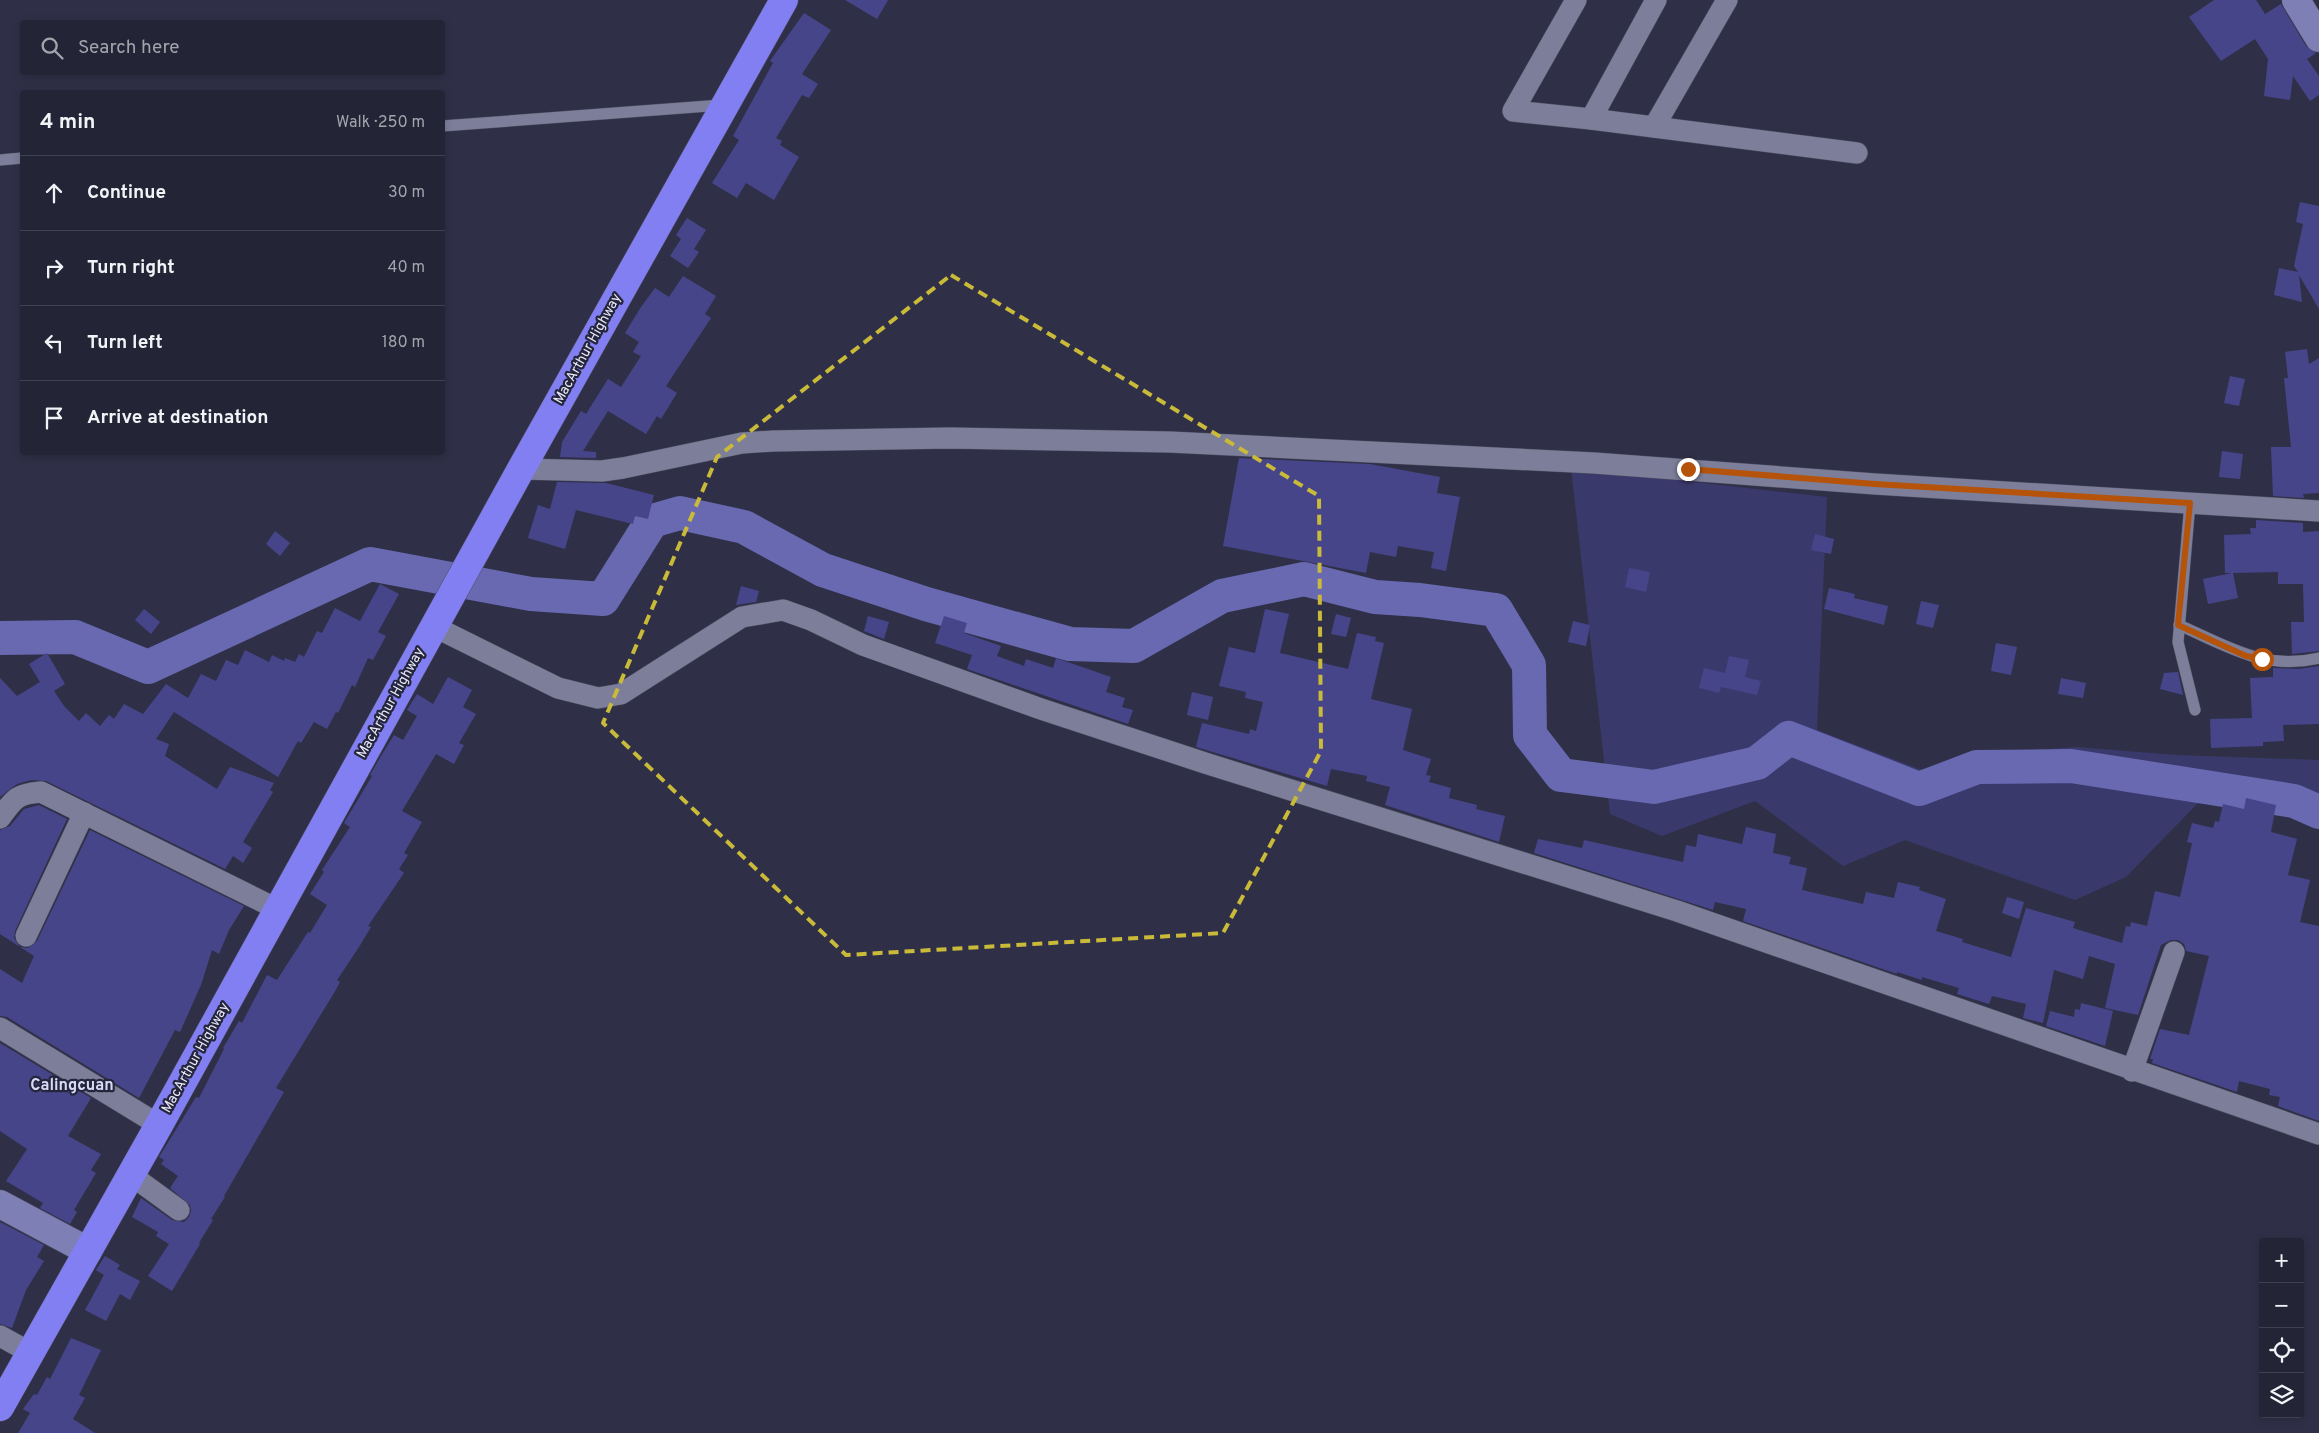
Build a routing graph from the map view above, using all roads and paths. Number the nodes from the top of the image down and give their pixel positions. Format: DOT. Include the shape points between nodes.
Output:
graph roads {
  1 [pos="784,0"];
  2 [pos="1576,0"];
  3 [pos="1656,0"];
  4 [pos="1726,0"];
  5 [pos="2296,0"];
  6 [pos="2319,38"];
  7 [pos="726,104"];
  8 [pos="1591,119"];
  9 [pos="445,126"];
  10 [pos="1654,127"];
  11 [pos="1857,153"];
  12 [pos="20,158"];
  13 [pos="0,160"];
  14 [pos="520,468"];
  15 [pos="2190,503"];
  16 [pos="2319,510"];
  17 [pos="436,620"];
  18 [pos="2178,625"];
  19 [pos="2319,658"];
  20 [pos="2195,710"];
  21 [pos="84,813"];
  22 [pos="0,818"];
  23 [pos="277,909"];
  24 [pos="26,936"];
  25 [pos="2174,952"];
  26 [pos="0,1028"];
  27 [pos="2132,1071"];
  28 [pos="159,1125"];
  29 [pos="2319,1134"];
  30 [pos="131,1175"];
  31 [pos="0,1204"];
  32 [pos="179,1210"];
  33 [pos="88,1251"];
  34 [pos="0,1336"];
  35 [pos="30,1353"];
  36 [pos="0,1407"];
  1 -- 7 [label="highway, MacArthur Highway"];
  2 -- 8 [label="street" via="1513,111"];
  3 -- 8 [label="street"];
  4 -- 10 [label="street"];
  5 -- 6 [label="street"];
  7 -- 9 [label="lane"];
  7 -- 14 [label="highway, MacArthur Highway"];
  8 -- 10 [label="street"];
  10 -- 11 [label="street"];
  12 -- 13 [label="lane"];
  14 -- 15 [label="street" via="602,471 742,443 950,438 1249,445 1594,463"];
  14 -- 17 [label="highway, MacArthur Highway"];
  15 -- 16 [label="street"];
  15 -- 18 [label="lane"];
  17 -- 23 [label="highway, MacArthur Highway"];
  17 -- 27 [label="street" via="558,688 598,698 622,694 742,617 783,610 863,645 1050,712 1677,911"];
  18 -- 19 [label="lane" via="2254,658 2294,662"];
  18 -- 20 [label="lane" via="2180,656"];
  21 -- 22 [label="street" via="41,792 23,793"];
  21 -- 23 [label="street"];
  21 -- 24 [label="street"];
  23 -- 28 [label="highway, MacArthur Highway"];
  25 -- 27 [label="street"];
  26 -- 28 [label="street"];
  27 -- 29 [label="street"];
  28 -- 30 [label="highway, MacArthur Highway"];
  30 -- 32 [label="street"];
  30 -- 33 [label="highway, MacArthur Highway"];
  31 -- 33 [label="street"];
  33 -- 35 [label="highway, MacArthur Highway"];
  34 -- 35 [label="street"];
  35 -- 36 [label="highway, MacArthur Highway"];
}
